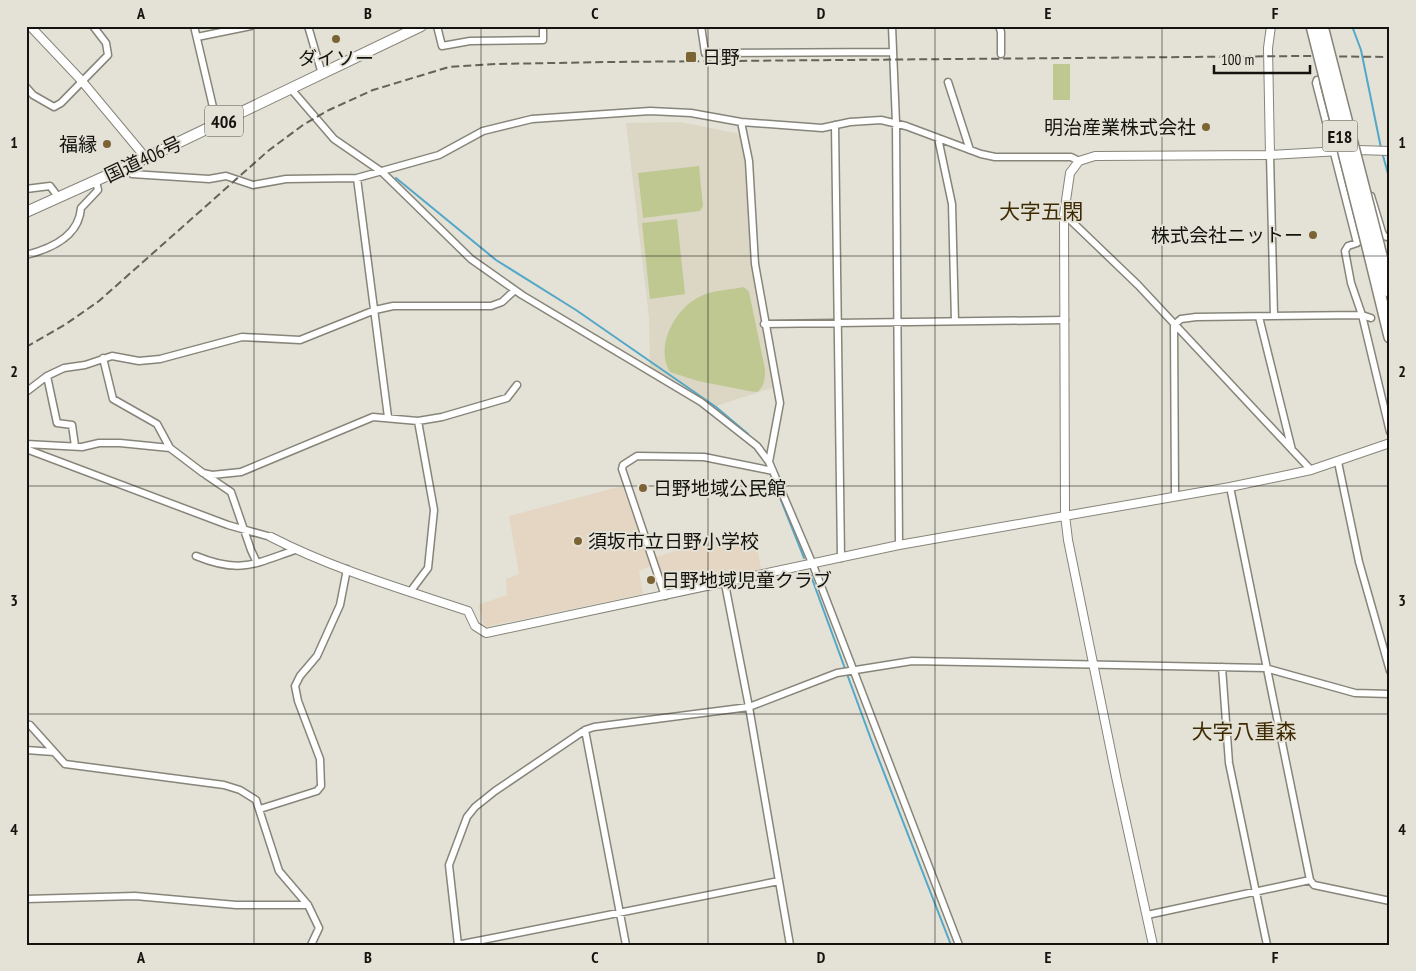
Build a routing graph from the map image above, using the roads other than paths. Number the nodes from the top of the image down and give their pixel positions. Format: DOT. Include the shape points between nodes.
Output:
graph roads {
  1 [pos="30,26"];
  2 [pos="93,26"];
  3 [pos="194,26"];
  4 [pos="249,26"];
  5 [pos="308,26"];
  6 [pos="421,26"];
  7 [pos="437,26"];
  8 [pos="543,26"];
  9 [pos="702,26"];
  10 [pos="892,26"];
  11 [pos="999,26"];
  12 [pos="1270,26"];
  13 [pos="1312,26"];
  14 [pos="1322,26"];
  15 [pos="197,37"];
  16 [pos="893,52"];
  17 [pos="1001,54"];
  18 [pos="322,74"];
  19 [pos="81,80"];
  20 [pos="948,82"];
  21 [pos="26,87"];
  22 [pos="291,89"];
  23 [pos="741,122"];
  24 [pos="896,123"];
  25 [pos="217,124"];
  26 [pos="835,125"];
  27 [pos="938,138"];
  28 [pos="970,150"];
  29 [pos="1358,150"];
  30 [pos="1389,151"];
  31 [pos="1333,152"];
  32 [pos="1270,155"];
  33 [pos="146,158"];
  34 [pos="1079,161"];
  35 [pos="125,168"];
  36 [pos="382,172"];
  37 [pos="357,178"];
  38 [pos="96,181"];
  39 [pos="26,189"];
  40 [pos="59,198"];
  41 [pos="26,212"];
  42 [pos="1064,214"];
  43 [pos="1375,242"];
  44 [pos="26,255"];
  45 [pos="516,290"];
  46 [pos="1390,292"];
  47 [pos="375,310"];
  48 [pos="1362,315"];
  49 [pos="1274,316"];
  50 [pos="1258,317"];
  51 [pos="1371,318"];
  52 [pos="1065,320"];
  53 [pos="896,321"];
  54 [pos="955,321"];
  55 [pos="838,322"];
  56 [pos="764,324"];
  57 [pos="1174,325"];
  58 [pos="1390,337"];
  59 [pos="103,358"];
  60 [pos="48,376"];
  61 [pos="517,385"];
  62 [pos="26,392"];
  63 [pos="388,416"];
  64 [pos="418,421"];
  65 [pos="1390,432"];
  66 [pos="1390,443"];
  67 [pos="26,444"];
  68 [pos="75,446"];
  69 [pos="170,448"];
  70 [pos="26,449"];
  71 [pos="1293,451"];
  72 [pos="769,462"];
  73 [pos="1338,462"];
  74 [pos="1311,470"];
  75 [pos="773,471"];
  76 [pos="204,473"];
  77 [pos="1230,487"];
  78 [pos="1176,496"];
  79 [pos="1065,515"];
  80 [pos="246,531"];
  81 [pos="271,538"];
  82 [pos="899,545"];
  83 [pos="295,550"];
  84 [pos="196,556"];
  85 [pos="841,558"];
  86 [pos="257,563"];
  87 [pos="813,565"];
  88 [pos="347,569"];
  89 [pos="725,584"];
  90 [pos="410,592"];
  91 [pos="665,596"];
  92 [pos="1093,665"];
  93 [pos="1222,667"];
  94 [pos="1265,668"];
  95 [pos="852,670"];
  96 [pos="1390,671"];
  97 [pos="1390,694"];
  98 [pos="749,707"];
  99 [pos="26,724"];
  100 [pos="585,730"];
  101 [pos="26,750"];
  102 [pos="54,752"];
  103 [pos="260,809"];
  104 [pos="1310,880"];
  105 [pos="779,882"];
  106 [pos="1256,893"];
  107 [pos="26,899"];
  108 [pos="1390,901"];
  109 [pos="308,905"];
  110 [pos="619,913"];
  111 [pos="1147,915"];
  112 [pos="311,945"];
  113 [pos="458,945"];
  114 [pos="626,945"];
  115 [pos="790,945"];
  116 [pos="959,945"];
  117 [pos="1153,945"];
  118 [pos="1267,945"];
  1 -- 19 [label="street"];
  2 -- 19 [label="street" via="106,43 108,55"];
  3 -- 15 [label="street"];
  4 -- 15 [label="street"];
  5 -- 18 [label="street"];
  6 -- 18 [label="highway, 国道406号 / 406"];
  7 -- 8 [label="street" via="442,46 470,41 543,40"];
  9 -- 16 [label="street" via="705,53"];
  10 -- 16 [label="street"];
  11 -- 17 [label="street"];
  12 -- 32 [label="street"];
  13 -- 43 [label="highway, E18, bridge"];
  14 -- 43 [label="highway, E18, bridge"];
  15 -- 25 [label="street"];
  16 -- 24 [label="street"];
  18 -- 22 [label="highway, 国道406号 / 406"];
  19 -- 21 [label="street" via="61,103 54,106 33,95"];
  19 -- 33 [label="street"];
  20 -- 28 [label="street"];
  22 -- 25 [label="highway, 国道406号 / 406"];
  22 -- 36 [label="street" via="334,139"];
  23 -- 26 [label="street" via="822,128"];
  23 -- 36 [label="street" via="691,113 650,111 532,119 483,131 440,155"];
  23 -- 56 [label="street" via="749,161 751,228"];
  24 -- 26 [label="street" via="882,120"];
  24 -- 27 [label="street"];
  24 -- 53 [label="street"];
  25 -- 33 [label="highway, 国道406号 / 406"];
  26 -- 55 [label="street"];
  27 -- 28 [label="street"];
  27 -- 54 [label="street" via="952,204"];
  28 -- 34 [label="street" via="994,157 1071,157"];
  29 -- 30 [label="street"];
  29 -- 31 [label="street"];
  29 -- 31 [label="street" via="1342,82 1317,80"];
  29 -- 43 [label="street"];
  31 -- 32 [label="street"];
  31 -- 43 [label="street"];
  32 -- 34 [label="street" via="1095,156"];
  32 -- 49 [label="street"];
  33 -- 35 [label="highway, 国道406号 / 406"];
  34 -- 42 [label="street" via="1070,173"];
  35 -- 37 [label="street" via="132,174 209,179 226,176 253,186 286,179"];
  35 -- 38 [label="highway, 国道406号 / 406"];
  36 -- 37 [label="street"];
  36 -- 45 [label="street" via="471,259"];
  37 -- 47 [label="street"];
  38 -- 40 [label="highway, 国道406号 / 406"];
  38 -- 44 [label="street" via="98,190 81,208 74,228 62,242"];
  39 -- 40 [label="street" via="50,186"];
  40 -- 41 [label="highway, 国道406号 / 406"];
  42 -- 52 [label="street"];
  42 -- 57 [label="street" via="1138,285"];
  43 -- 46 [label="highway, E18"];
  43 -- 48 [label="street" via="1348,246 1344,251 1350,283"];
  43 -- 58 [label="highway, E18"];
  45 -- 47 [label="street" via="502,302 491,306 407,306"];
  45 -- 72 [label="street" via="701,402 758,446"];
  47 -- 59 [label="street" via="300,340 242,337 149,360"];
  47 -- 63 [label="street"];
  48 -- 49 [label="street"];
  48 -- 51 [label="street"];
  48 -- 65 [label="street"];
  49 -- 50 [label="street"];
  50 -- 57 [label="street" via="1196,317 1181,319"];
  50 -- 71 [label="street"];
  52 -- 54 [label="street"];
  52 -- 79 [label="street"];
  53 -- 54 [label="street"];
  53 -- 55 [label="street"];
  53 -- 82 [label="street"];
  55 -- 56 [label="street"];
  55 -- 85 [label="street"];
  56 -- 72 [label="street" via="780,403"];
  57 -- 71 [label="street"];
  57 -- 78 [label="street"];
  59 -- 60 [label="street" via="64,368"];
  59 -- 69 [label="street" via="113,399 157,424"];
  60 -- 62 [label="street"];
  60 -- 68 [label="street" via="56,423 72,425"];
  61 -- 64 [label="street" via="507,398 470,411"];
  63 -- 64 [label="street"];
  63 -- 76 [label="street" via="374,417 241,472"];
  64 -- 90 [label="street" via="434,510 428,568"];
  66 -- 73 [label="street"];
  67 -- 68 [label="street"];
  68 -- 69 [label="street" via="120,443"];
  69 -- 76 [label="street"];
  70 -- 80 [label="street"];
  71 -- 74 [label="street"];
  72 -- 75 [label="street"];
  73 -- 74 [label="street"];
  73 -- 96 [label="street" via="1359,562"];
  74 -- 77 [label="street"];
  75 -- 87 [label="street"];
  75 -- 91 [label="street" via="704,457 637,456 623,465"];
  76 -- 80 [label="street" via="231,492"];
  77 -- 78 [label="street"];
  77 -- 94 [label="street"];
  78 -- 79 [label="street"];
  79 -- 82 [label="street"];
  79 -- 92 [label="street"];
  80 -- 81 [label="street"];
  80 -- 86 [label="street"];
  81 -- 83 [label="street"];
  82 -- 85 [label="street"];
  83 -- 86 [label="street"];
  83 -- 88 [label="street"];
  84 -- 86 [label="street" via="216,564 241,567"];
  85 -- 87 [label="street"];
  87 -- 89 [label="street"];
  87 -- 95 [label="street"];
  88 -- 90 [label="street"];
  88 -- 103 [label="street" via="340,606 317,656 295,686 320,759 322,786 317,791"];
  89 -- 91 [label="street"];
  89 -- 98 [label="street"];
  90 -- 91 [label="street" via="468,611 475,626 486,633"];
  92 -- 93 [label="street"];
  92 -- 95 [label="street" via="912,661"];
  92 -- 111 [label="street"];
  93 -- 94 [label="street"];
  93 -- 106 [label="street" via="1229,763"];
  94 -- 97 [label="street" via="1356,693"];
  94 -- 104 [label="street"];
  95 -- 98 [label="street" via="815,680"];
  95 -- 116 [label="street"];
  98 -- 100 [label="street" via="607,724"];
  98 -- 105 [label="street"];
  99 -- 102 [label="street"];
  100 -- 110 [label="street"];
  100 -- 113 [label="street" via="495,791 467,817 449,865"];
  101 -- 102 [label="street"];
  102 -- 103 [label="street" via="65,764 233,788 247,793 256,800"];
  103 -- 109 [label="street" via="279,871"];
  104 -- 106 [label="street"];
  104 -- 108 [label="street" via="1314,885"];
  105 -- 110 [label="street"];
  105 -- 115 [label="street"];
  106 -- 111 [label="street"];
  106 -- 118 [label="street"];
  107 -- 109 [label="street" via="135,896 236,905"];
  109 -- 112 [label="street" via="320,928"];
  110 -- 113 [label="street"];
  110 -- 114 [label="street"];
  111 -- 117 [label="street"];
}
